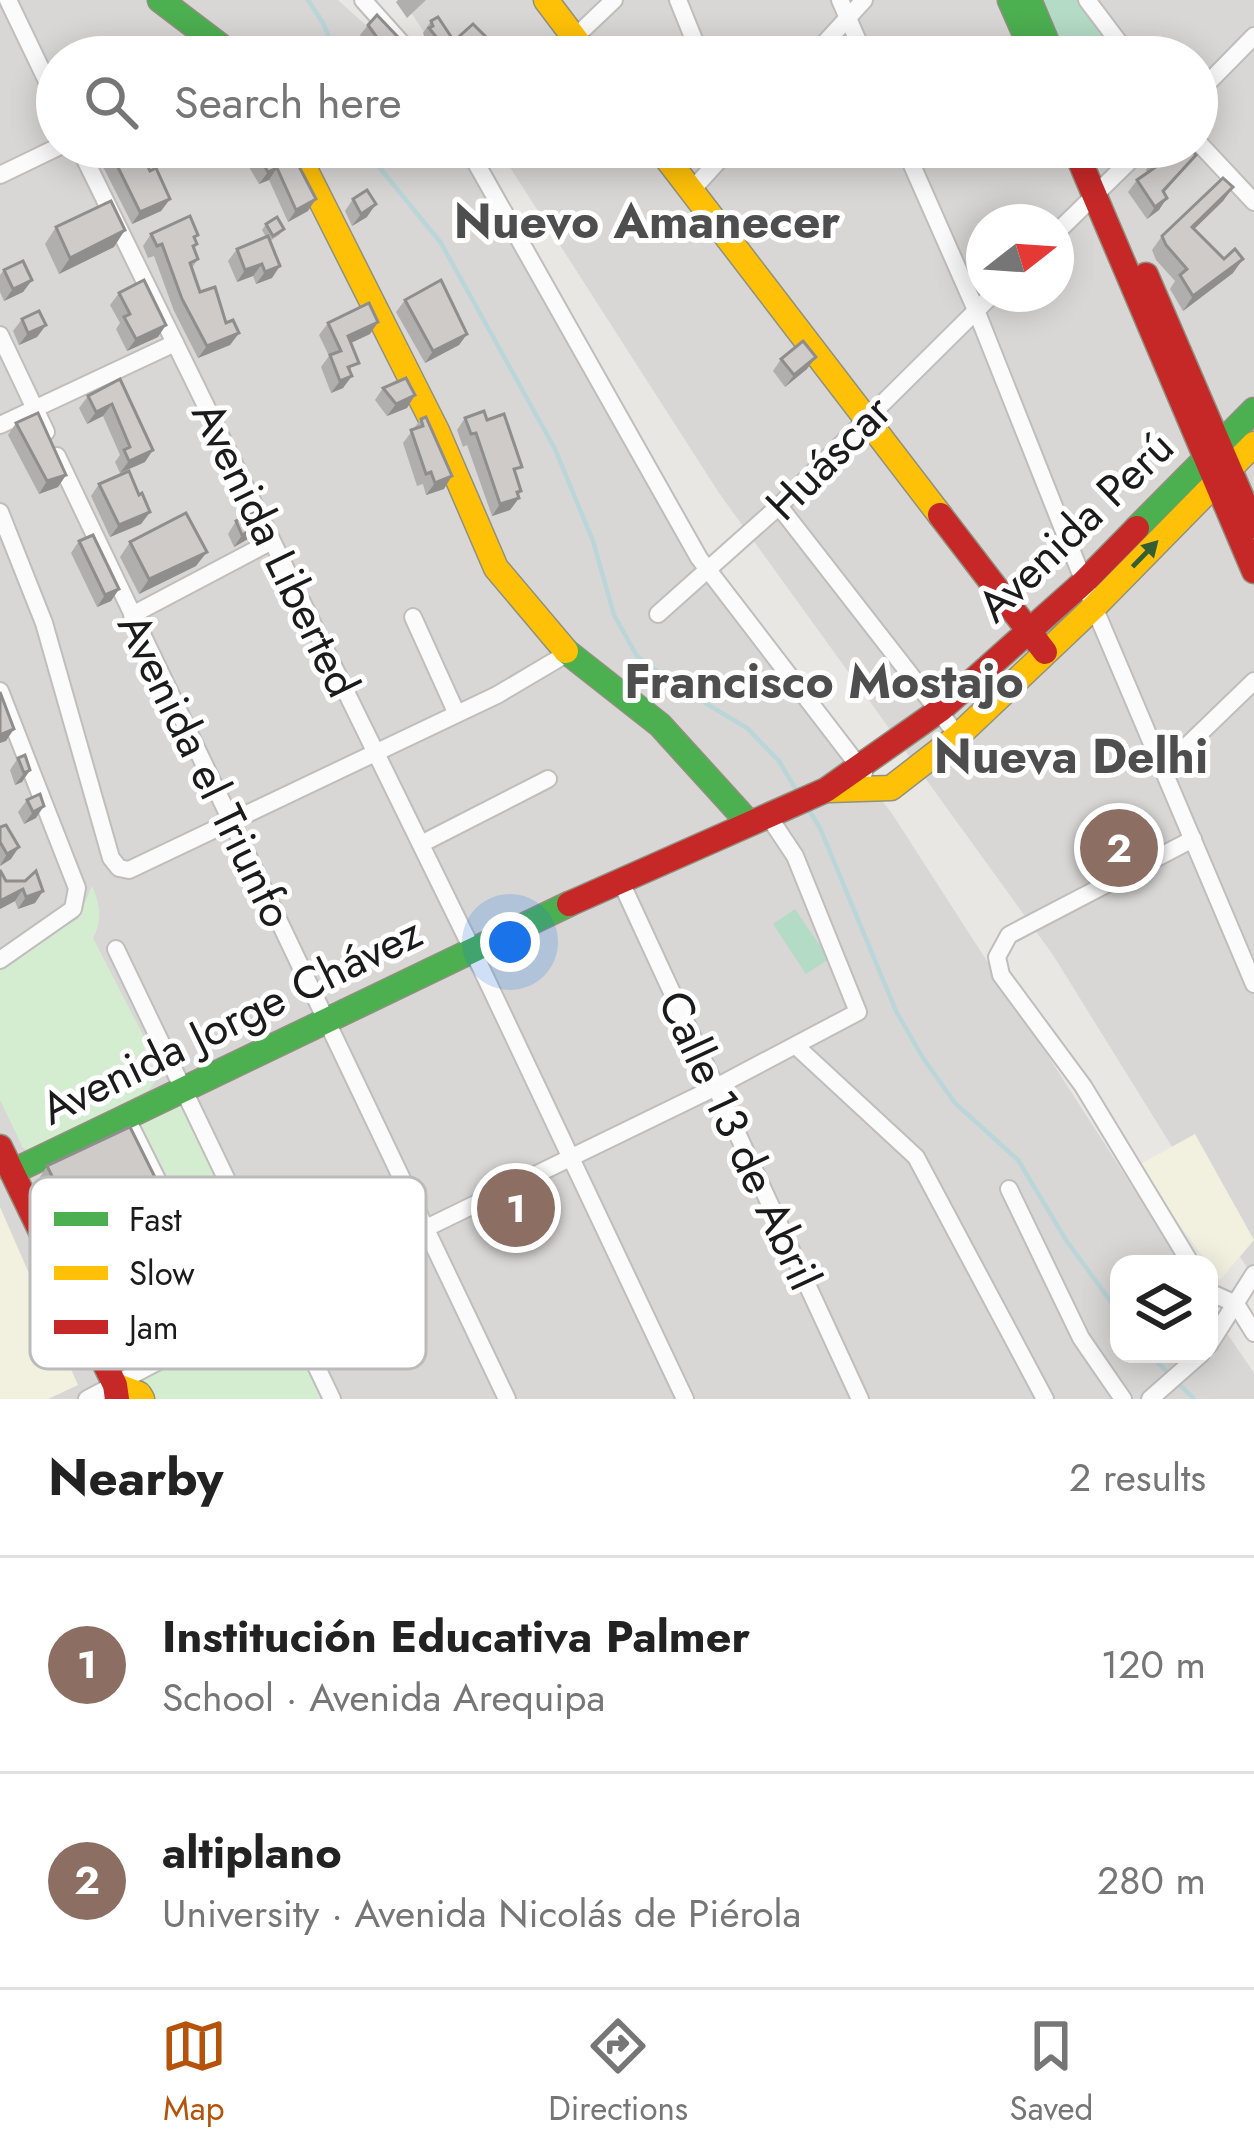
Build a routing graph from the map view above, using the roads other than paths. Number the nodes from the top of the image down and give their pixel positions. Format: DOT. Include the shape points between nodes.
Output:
graph roads {
  1 [pos="8,0"];
  2 [pos="160,0"];
  3 [pos="363,0"];
  4 [pos="546,0"];
  5 [pos="614,0"];
  6 [pos="678,0"];
  7 [pos="840,0"];
  8 [pos="864,0"];
  9 [pos="1010,0"];
  10 [pos="1029,0"];
  11 [pos="1088,0"];
  12 [pos="848,18"];
  13 [pos="207,36"];
  14 [pos="395,36"];
  15 [pos="572,36"];
  16 [pos="589,36"];
  17 [pos="693,36"];
  18 [pos="831,36"];
  19 [pos="856,36"];
  20 [pos="1026,36"];
  21 [pos="1044,36"];
  22 [pos="1115,36"];
  23 [pos="1254,36"];
  24 [pos="36,58"];
  25 [pos="1218,73"];
  26 [pos="36,158"];
  27 [pos="1218,163"];
  28 [pos="89,168"];
  29 [pos="305,168"];
  30 [pos="479,168"];
  31 [pos="674,168"];
  32 [pos="712,168"];
  33 [pos="913,168"];
  34 [pos="1088,168"];
  35 [pos="1096,168"];
  36 [pos="1122,168"];
  37 [pos="0,176"];
  38 [pos="1101,189"];
  39 [pos="691,191"];
  40 [pos="1254,202"];
  41 [pos="1074,215"];
  42 [pos="966,287"];
  43 [pos="974,312"];
  44 [pos="977,312"];
  45 [pos="0,335"];
  46 [pos="175,343"];
  47 [pos="35,410"];
  48 [pos="1254,410"];
  49 [pos="866,419"];
  50 [pos="0,425"];
  51 [pos="1254,444"];
  52 [pos="1217,463"];
  53 [pos="779,506"];
  54 [pos="0,512"];
  55 [pos="1254,526"];
  56 [pos="4,536"];
  57 [pos="272,541"];
  58 [pos="710,571"];
  59 [pos="1254,572"];
  60 [pos="1084,582"];
  61 [pos="1094,607"];
  62 [pos="658,614"];
  63 [pos="132,615"];
  64 [pos="412,617"];
  65 [pos="1029,631"];
  66 [pos="1045,652"];
  67 [pos="568,653"];
  68 [pos="1254,681"];
  69 [pos="0,691"];
  70 [pos="940,710"];
  71 [pos="456,712"];
  72 [pos="958,736"];
  73 [pos="374,751"];
  74 [pos="1164,769"];
  75 [pos="868,778"];
  76 [pos="548,779"];
  77 [pos="822,793"];
  78 [pos="765,816"];
  79 [pos="230,819"];
  80 [pos="1193,839"];
  81 [pos="421,844"];
  82 [pos="620,880"];
  83 [pos="116,949"];
  84 [pos="473,951"];
  85 [pos="0,960"];
  86 [pos="1254,984"];
  87 [pos="327,1021"];
  88 [pos="796,1046"];
  89 [pos="716,1087"];
  90 [pos="184,1089"];
  91 [pos="126,1117"];
  92 [pos="0,1148"];
  93 [pos="569,1160"];
  94 [pos="6,1175"];
  95 [pos="156,1177"];
  96 [pos="226,1177"];
  97 [pos="402,1177"];
  98 [pos="1009,1190"];
  99 [pos="30,1222"];
  100 [pos="427,1230"];
  101 [pos="1186,1255"];
  102 [pos="1254,1274"];
  103 [pos="1218,1296"];
  104 [pos="1237,1304"];
  105 [pos="1218,1332"];
  106 [pos="1254,1333"];
  107 [pos="1192,1363"];
  108 [pos="155,1369"];
  109 [pos="317,1369"];
  110 [pos="116,1392"];
  111 [pos="1155,1396"];
  112 [pos="87,1399"];
  113 [pos="142,1399"];
  114 [pos="332,1399"];
  115 [pos="507,1399"];
  116 [pos="686,1399"];
  117 [pos="860,1399"];
  118 [pos="1046,1399"];
  119 [pos="1123,1399"];
  1 -- 24 [label="street"];
  2 -- 13 [label="street"];
  3 -- 14 [label="street"];
  4 -- 15 [label="street"];
  5 -- 16 [label="street"];
  6 -- 17 [label="street"];
  7 -- 12 [label="street"];
  8 -- 12 [label="street"];
  9 -- 20 [label="street"];
  10 -- 21 [label="street"];
  11 -- 22 [label="street"];
  12 -- 18 [label="street"];
  12 -- 19 [label="street"];
  23 -- 25 [label="street"];
  26 -- 37 [label="street"];
  27 -- 40 [label="street"];
  28 -- 46 [label="street, Avenida Liberted"];
  29 -- 67 [label="street" via="496,568"];
  30 -- 58 [label="street"];
  31 -- 39 [label="street"];
  32 -- 39 [label="street"];
  33 -- 42 [label="street"];
  34 -- 38 [label="street"];
  35 -- 38 [label="street"];
  36 -- 38 [label="street"];
  38 -- 41 [label="street"];
  38 -- 52 [label="street"];
  39 -- 49 [label="street"];
  43 -- 49 [label="street, Huáscar"];
  44 -- 60 [label="street"];
  45 -- 47 [label="street, Avenida el Triunfo"];
  46 -- 47 [label="street"];
  46 -- 57 [label="street, Avenida Liberted"];
  47 -- 50 [label="street"];
  47 -- 63 [label="street, Avenida el Triunfo"];
  48 -- 52 [label="street, Avenida Perú"];
  49 -- 53 [label="street, Huáscar"];
  49 -- 65 [label="street"];
  51 -- 52 [label="street, Avenida Perú"];
  52 -- 55 [label="street"];
  52 -- 59 [label="street"];
  52 -- 60 [label="street, Avenida Perú"];
  61 -- 52 [label="street, Avenida Perú, one-way"];
  53 -- 58 [label="street, Huáscar"];
  53 -- 70 [label="street"];
  54 -- 56 [label="street"];
  56 -- 79 [label="street" via="44,623 111,858 129,870"];
  57 -- 63 [label="street"];
  57 -- 73 [label="street, Avenida Liberted"];
  58 -- 62 [label="street, Huáscar"];
  58 -- 75 [label="street"];
  60 -- 61 [label="street"];
  60 -- 65 [label="street, Avenida Perú"];
  61 -- 66 [label="street, Avenida Perú"];
  61 -- 74 [label="street"];
  63 -- 79 [label="street, Avenida el Triunfo"];
  64 -- 71 [label="street"];
  65 -- 66 [label="street"];
  65 -- 70 [label="street, Avenida Perú"];
  66 -- 72 [label="street, Avenida Perú"];
  67 -- 71 [label="street"];
  67 -- 78 [label="street"];
  68 -- 74 [label="street"];
  69 -- 85 [label="street" via="77,888 74,909"];
  70 -- 72 [label="street"];
  70 -- 75 [label="street, Avenida Perú"];
  71 -- 73 [label="street"];
  72 -- 75 [label="street, Avenida Perú" via="891,788"];
  73 -- 79 [label="street"];
  73 -- 81 [label="street, Avenida Liberted"];
  74 -- 80 [label="street"];
  75 -- 77 [label="street, Avenida Perú"];
  76 -- 81 [label="street"];
  77 -- 78 [label="street, Avenida Jorge Chávez"];
  78 -- 82 [label="street, Avenida Jorge Chávez"];
  78 -- 88 [label="street" via="795,856 858,1012"];
  79 -- 87 [label="street, Avenida el Triunfo"];
  80 -- 86 [label="street"];
  80 -- 101 [label="street" via="1009,935 997,957 1001,975 1083,1086"];
  81 -- 84 [label="street, Avenida Liberted"];
  82 -- 84 [label="street, Avenida Jorge Chávez"];
  82 -- 89 [label="street, Calle 13 de Abril"];
  83 -- 90 [label="street"];
  84 -- 87 [label="street, Avenida Jorge Chávez"];
  84 -- 93 [label="street, Avenida Liberted"];
  87 -- 90 [label="street, Avenida Jorge Chávez"];
  87 -- 97 [label="street, Avenida el Triunfo"];
  88 -- 89 [label="street"];
  88 -- 118 [label="street" via="916,1157"];
  89 -- 93 [label="street"];
  89 -- 117 [label="street, Calle 13 de Abril"];
  90 -- 91 [label="street, Avenida Jorge Chávez"];
  90 -- 96 [label="street"];
  91 -- 94 [label="street, Avenida Jorge Chávez"];
  91 -- 95 [label="street"];
  92 -- 94 [label="street"];
  93 -- 100 [label="street"];
  93 -- 116 [label="street, Avenida Liberted"];
  94 -- 99 [label="street"];
  98 -- 119 [label="street" via="1081,1338"];
  100 -- 115 [label="street, Avenida el Triunfo"];
  102 -- 104 [label="street"];
  103 -- 104 [label="street"];
  104 -- 105 [label="street"];
  104 -- 106 [label="street"];
  107 -- 111 [label="street"];
  108 -- 110 [label="street"];
  109 -- 114 [label="street"];
  110 -- 112 [label="street"];
  110 -- 113 [label="street"];
}
